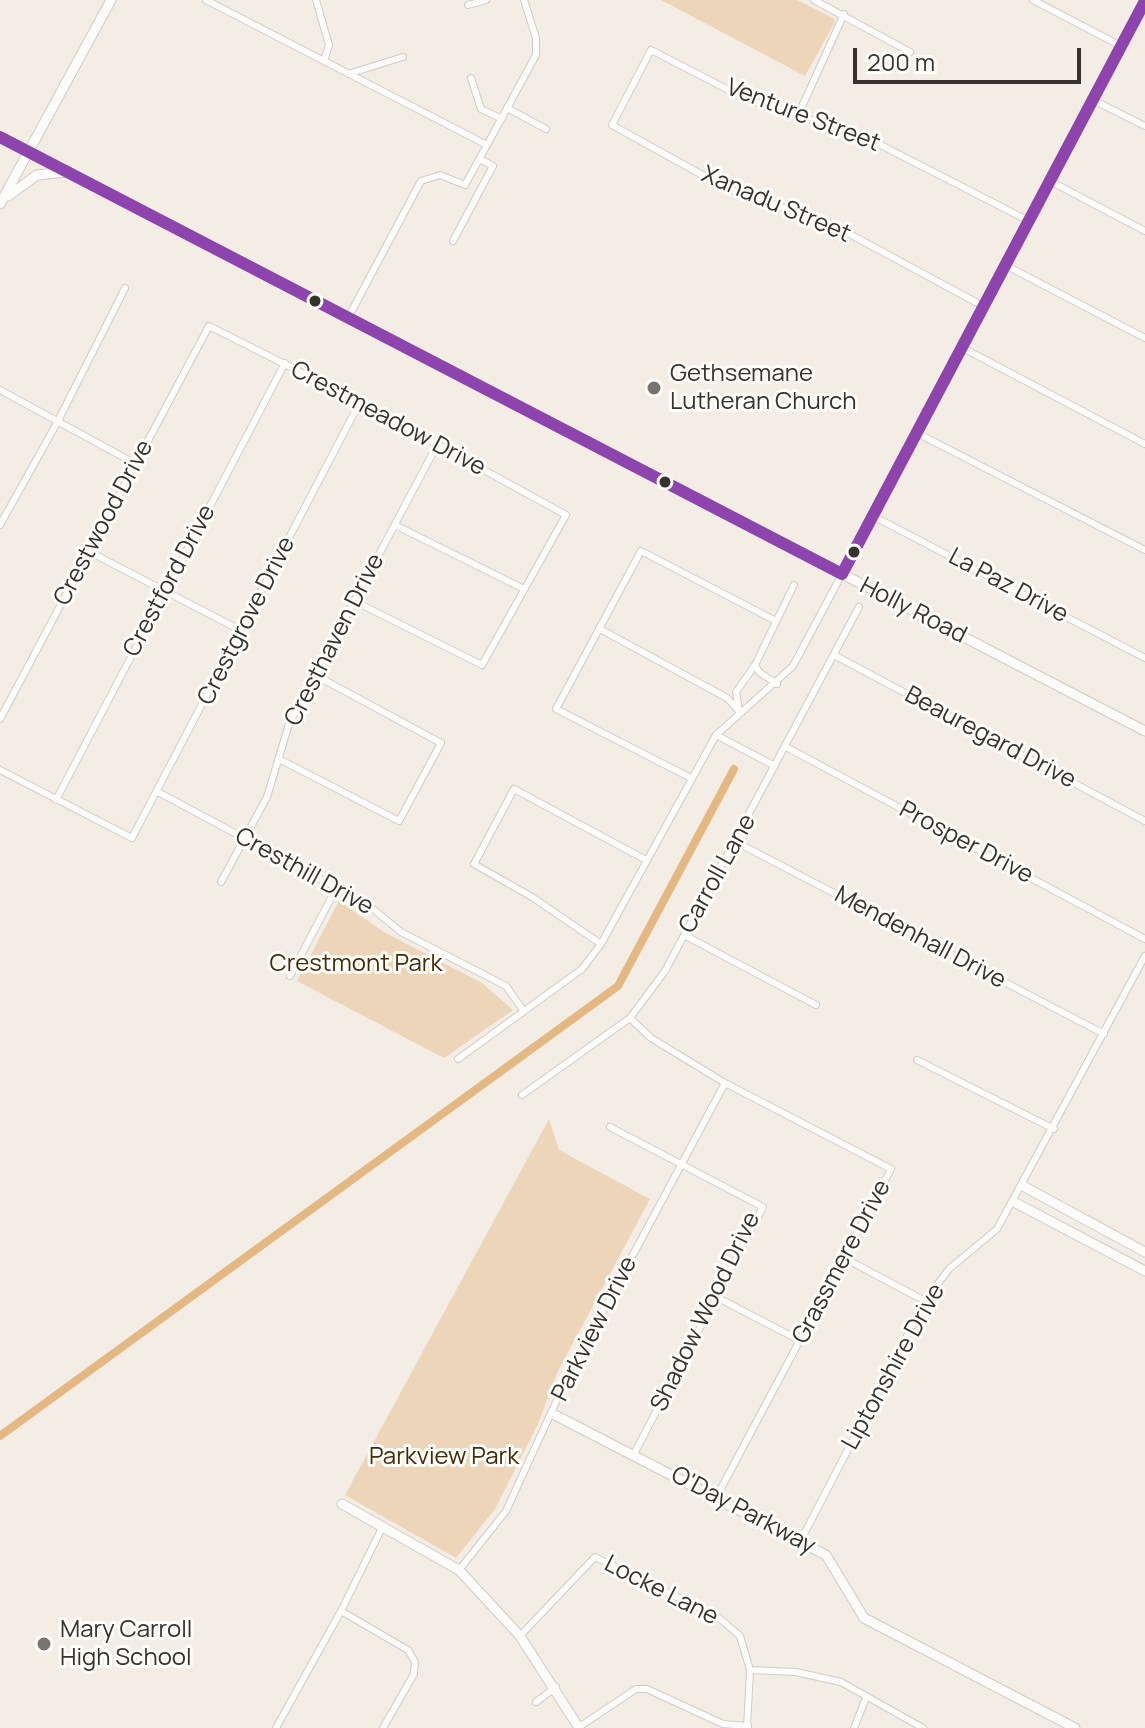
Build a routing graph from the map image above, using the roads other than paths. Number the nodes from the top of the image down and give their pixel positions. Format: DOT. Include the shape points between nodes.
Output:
graph roads {
  1 [pos="111,0"];
  2 [pos="206,0"];
  3 [pos="316,0"];
  4 [pos="486,0"];
  5 [pos="534,0"];
  6 [pos="814,0"];
  7 [pos="1033,0"];
  8 [pos="525,1"];
  9 [pos="1145,1"];
  10 [pos="468,5"];
  11 [pos="844,14"];
  12 [pos="1121,46"];
  13 [pos="910,52"];
  14 [pos="403,57"];
  15 [pos="324,61"];
  16 [pos="348,74"];
  17 [pos="471,78"];
  18 [pos="1093,100"];
  19 [pos="507,108"];
  20 [pos="799,113"];
  21 [pos="502,119"];
  22 [pos="612,125"];
  23 [pos="1145,126"];
  24 [pos="546,129"];
  25 [pos="0,137"];
  26 [pos="487,145"];
  27 [pos="28,152"];
  28 [pos="480,159"];
  29 [pos="67,172"];
  30 [pos="1050,181"];
  31 [pos="465,185"];
  32 [pos="477,195"];
  33 [pos="1,202"];
  34 [pos="1029,221"];
  35 [pos="1145,231"];
  36 [pos="453,241"];
  37 [pos="1005,265"];
  38 [pos="125,288"];
  39 [pos="983,306"];
  40 [pos="348,319"];
  41 [pos="209,326"];
  42 [pos="1145,338"];
  43 [pos="961,347"];
  44 [pos="285,363"];
  45 [pos="0,390"];
  46 [pos="360,402"];
  47 [pos="58,421"];
  48 [pos="915,432"];
  49 [pos="1145,444"];
  50 [pos="437,445"];
  51 [pos="136,464"];
  52 [pos="871,515"];
  53 [pos="0,525"];
  54 [pos="395,525"];
  55 [pos="1145,550"];
  56 [pos="88,551"];
  57 [pos="842,574"];
  58 [pos="794,585"];
  59 [pos="524,589"];
  60 [pos="163,592"];
  61 [pos="354,601"];
  62 [pos="859,607"];
  63 [pos="776,621"];
  64 [pos="600,629"];
  65 [pos="242,631"];
  66 [pos="834,655"];
  67 [pos="1145,658"];
  68 [pos="755,665"];
  69 [pos="315,675"];
  70 [pos="777,684"];
  71 [pos="739,711"];
  72 [pos="0,719"];
  73 [pos="1145,731"];
  74 [pos="716,735"];
  75 [pos="786,747"];
  76 [pos="279,759"];
  77 [pos="775,766"];
  78 [pos="0,770"];
  79 [pos="691,778"];
  80 [pos="158,792"];
  81 [pos="56,800"];
  82 [pos="1145,821"];
  83 [pos="244,839"];
  84 [pos="736,842"];
  85 [pos="646,860"];
  86 [pos="221,882"];
  87 [pos="337,887"];
  88 [pos="684,935"];
  89 [pos="1145,939"];
  90 [pos="601,944"];
  91 [pos="1145,956"];
  92 [pos="290,976"];
  93 [pos="816,1005"];
  94 [pos="523,1010"];
  95 [pos="630,1018"];
  96 [pos="1104,1034"];
  97 [pos="458,1059"];
  98 [pos="917,1060"];
  99 [pos="725,1083"];
  100 [pos="522,1095"];
  101 [pos="610,1127"];
  102 [pos="1054,1129"];
  103 [pos="681,1165"];
  104 [pos="1023,1186"];
  105 [pos="1014,1202"];
  106 [pos="1145,1252"];
  107 [pos="846,1259"];
  108 [pos="1145,1271"];
  109 [pos="718,1298"];
  110 [pos="925,1301"];
  111 [pos="801,1341"];
  112 [pos="553,1414"];
  113 [pos="634,1454"];
  114 [pos="717,1496"];
  115 [pos="342,1504"];
  116 [pos="383,1526"];
  117 [pos="801,1540"];
  118 [pos="459,1570"];
  119 [pos="341,1611"];
  120 [pos="520,1636"];
  121 [pos="750,1670"];
  122 [pos="556,1687"];
  123 [pos="866,1698"];
  124 [pos="536,1702"];
  125 [pos="748,1727"];
  126 [pos="276,1728"];
  127 [pos="383,1728"];
  128 [pos="579,1728"];
  129 [pos="854,1728"];
  130 [pos="923,1728"];
  131 [pos="1075,1728"];
  1 -- 27 [label="street"];
  2 -- 15 [label="street"];
  3 -- 15 [label="street" via="329,45"];
  4 -- 10 [label="street"];
  5 -- 8 [label="street"];
  6 -- 11 [label="street"];
  7 -- 12 [label="street"];
  8 -- 19 [label="street" via="536,55"];
  9 -- 12 [label="street"];
  11 -- 13 [label="street"];
  11 -- 20 [label="street"];
  12 -- 18 [label="street"];
  14 -- 16 [label="street"];
  15 -- 16 [label="street"];
  16 -- 26 [label="street"];
  17 -- 21 [label="street" via="481,109"];
  18 -- 23 [label="street"];
  18 -- 30 [label="street"];
  19 -- 21 [label="street"];
  19 -- 24 [label="street"];
  20 -- 22 [label="street, Venture Street" via="746,99 651,50"];
  20 -- 34 [label="street, Venture Street" via="865,137"];
  21 -- 26 [label="street"];
  22 -- 39 [label="street, Xanadu Street" via="726,188 831,224"];
  25 -- 27 [label="street, Holly Road"];
  26 -- 28 [label="street"];
  27 -- 29 [label="street, Holly Road"];
  27 -- 33 [label="street"];
  28 -- 31 [label="street"];
  28 -- 32 [label="street" via="493,166"];
  29 -- 33 [label="street" via="32,177"];
  29 -- 40 [label="street, Holly Road"];
  30 -- 34 [label="street"];
  30 -- 35 [label="street"];
  31 -- 32 [label="street"];
  31 -- 40 [label="street" via="440,175 421,181"];
  32 -- 36 [label="street"];
  34 -- 37 [label="street"];
  37 -- 39 [label="street"];
  37 -- 42 [label="street"];
  38 -- 47 [label="street"];
  39 -- 43 [label="street"];
  40 -- 57 [label="street, Holly Road"];
  41 -- 44 [label="street, Crestmeadow Drive"];
  41 -- 51 [label="street, Crestwood Drive"];
  43 -- 48 [label="street"];
  43 -- 49 [label="street"];
  44 -- 46 [label="street, Crestmeadow Drive"];
  44 -- 60 [label="street, Crestford Drive"];
  45 -- 47 [label="street"];
  46 -- 50 [label="street, Crestmeadow Drive"];
  46 -- 65 [label="street, Crestgrove Drive"];
  47 -- 51 [label="street"];
  47 -- 53 [label="street"];
  48 -- 52 [label="street"];
  48 -- 55 [label="street"];
  50 -- 54 [label="street, Cresthaven Drive"];
  50 -- 59 [label="street, Crestmeadow Drive" via="566,515"];
  51 -- 56 [label="street, Crestwood Drive"];
  52 -- 57 [label="street"];
  52 -- 67 [label="street, La Paz Drive"];
  54 -- 59 [label="street"];
  54 -- 61 [label="street, Cresthaven Drive"];
  56 -- 60 [label="street"];
  56 -- 72 [label="street, Crestwood Drive"];
  57 -- 70 [label="street" via="803,649"];
  57 -- 73 [label="street, Holly Road"];
  58 -- 63 [label="street"];
  59 -- 61 [label="street" via="482,665"];
  60 -- 65 [label="street"];
  60 -- 81 [label="street, Crestford Drive"];
  61 -- 69 [label="street, Cresthaven Drive"];
  62 -- 66 [label="street, Carroll Lane"];
  63 -- 64 [label="street" via="641,551"];
  63 -- 68 [label="street"];
  64 -- 71 [label="street" via="727,698"];
  64 -- 79 [label="street" via="556,709"];
  65 -- 80 [label="street, Crestgrove Drive"];
  66 -- 75 [label="street, Carroll Lane"];
  66 -- 82 [label="street, Beauregard Drive"];
  68 -- 70 [label="street"];
  68 -- 71 [label="street" via="736,692"];
  69 -- 76 [label="street, Cresthaven Drive" via="289,724"];
  69 -- 76 [label="street" via="441,743 399,821"];
  70 -- 71 [label="street"];
  71 -- 74 [label="street"];
  74 -- 77 [label="street"];
  74 -- 79 [label="street"];
  75 -- 77 [label="street, Carroll Lane"];
  75 -- 89 [label="street, Prosper Drive"];
  76 -- 83 [label="street, Cresthaven Drive" via="267,797"];
  77 -- 84 [label="street, Carroll Lane"];
  78 -- 81 [label="street"];
  79 -- 85 [label="street"];
  80 -- 81 [label="street, Crestgrove Drive" via="132,838"];
  80 -- 83 [label="street, Cresthill Drive"];
  83 -- 86 [label="street, Cresthaven Drive"];
  83 -- 87 [label="street, Cresthill Drive"];
  84 -- 88 [label="street, Carroll Lane"];
  84 -- 96 [label="street, Mendenhall Drive"];
  85 -- 90 [label="street"];
  85 -- 90 [label="street" via="514,789 474,864"];
  87 -- 92 [label="street"];
  87 -- 94 [label="street, Cresthill Drive" via="401,932 506,986"];
  88 -- 93 [label="street"];
  88 -- 95 [label="street, Carroll Lane"];
  90 -- 94 [label="street" via="582,969"];
  91 -- 96 [label="street, Liptonshire Drive"];
  94 -- 97 [label="street"];
  95 -- 99 [label="street, Grassmere Drive" via="651,1038"];
  95 -- 100 [label="street, Carroll Lane"];
  96 -- 102 [label="street, Liptonshire Drive"];
  98 -- 102 [label="street"];
  99 -- 103 [label="street, Parkview Drive"];
  99 -- 107 [label="street, Grassmere Drive" via="891,1169"];
  101 -- 103 [label="street"];
  102 -- 104 [label="street, Liptonshire Drive"];
  103 -- 109 [label="street, Shadow Wood Drive" via="763,1207"];
  103 -- 112 [label="street, Parkview Drive" via="568,1376"];
  104 -- 105 [label="street, Liptonshire Drive"];
  104 -- 106 [label="street"];
  105 -- 108 [label="street"];
  105 -- 110 [label="street, Liptonshire Drive" via="997,1229 949,1269"];
  107 -- 110 [label="street"];
  107 -- 111 [label="street, Grassmere Drive"];
  109 -- 111 [label="street"];
  109 -- 113 [label="street, Shadow Wood Drive"];
  110 -- 117 [label="street, Liptonshire Drive"];
  111 -- 114 [label="street, Grassmere Drive"];
  112 -- 113 [label="street, O'Day Parkway"];
  112 -- 118 [label="street, Parkview Drive" via="506,1511"];
  113 -- 114 [label="street, O'Day Parkway"];
  114 -- 117 [label="street, O'Day Parkway"];
  115 -- 116 [label="street"];
  116 -- 118 [label="street"];
  116 -- 119 [label="street"];
  117 -- 131 [label="street, O'Day Parkway" via="826,1555 864,1618"];
  118 -- 120 [label="street"];
  119 -- 126 [label="street"];
  119 -- 127 [label="street" via="408,1650 415,1662 414,1674"];
  120 -- 121 [label="street, Locke Lane" via="595,1557 718,1617 740,1636"];
  120 -- 122 [label="street"];
  121 -- 123 [label="street" via="819,1675"];
  121 -- 125 [label="street, Locke Lane"];
  122 -- 124 [label="street"];
  122 -- 128 [label="street"];
  123 -- 129 [label="street"];
  123 -- 130 [label="street"];
  125 -- 128 [label="street" via="723,1724 647,1689 636,1689"];
}
